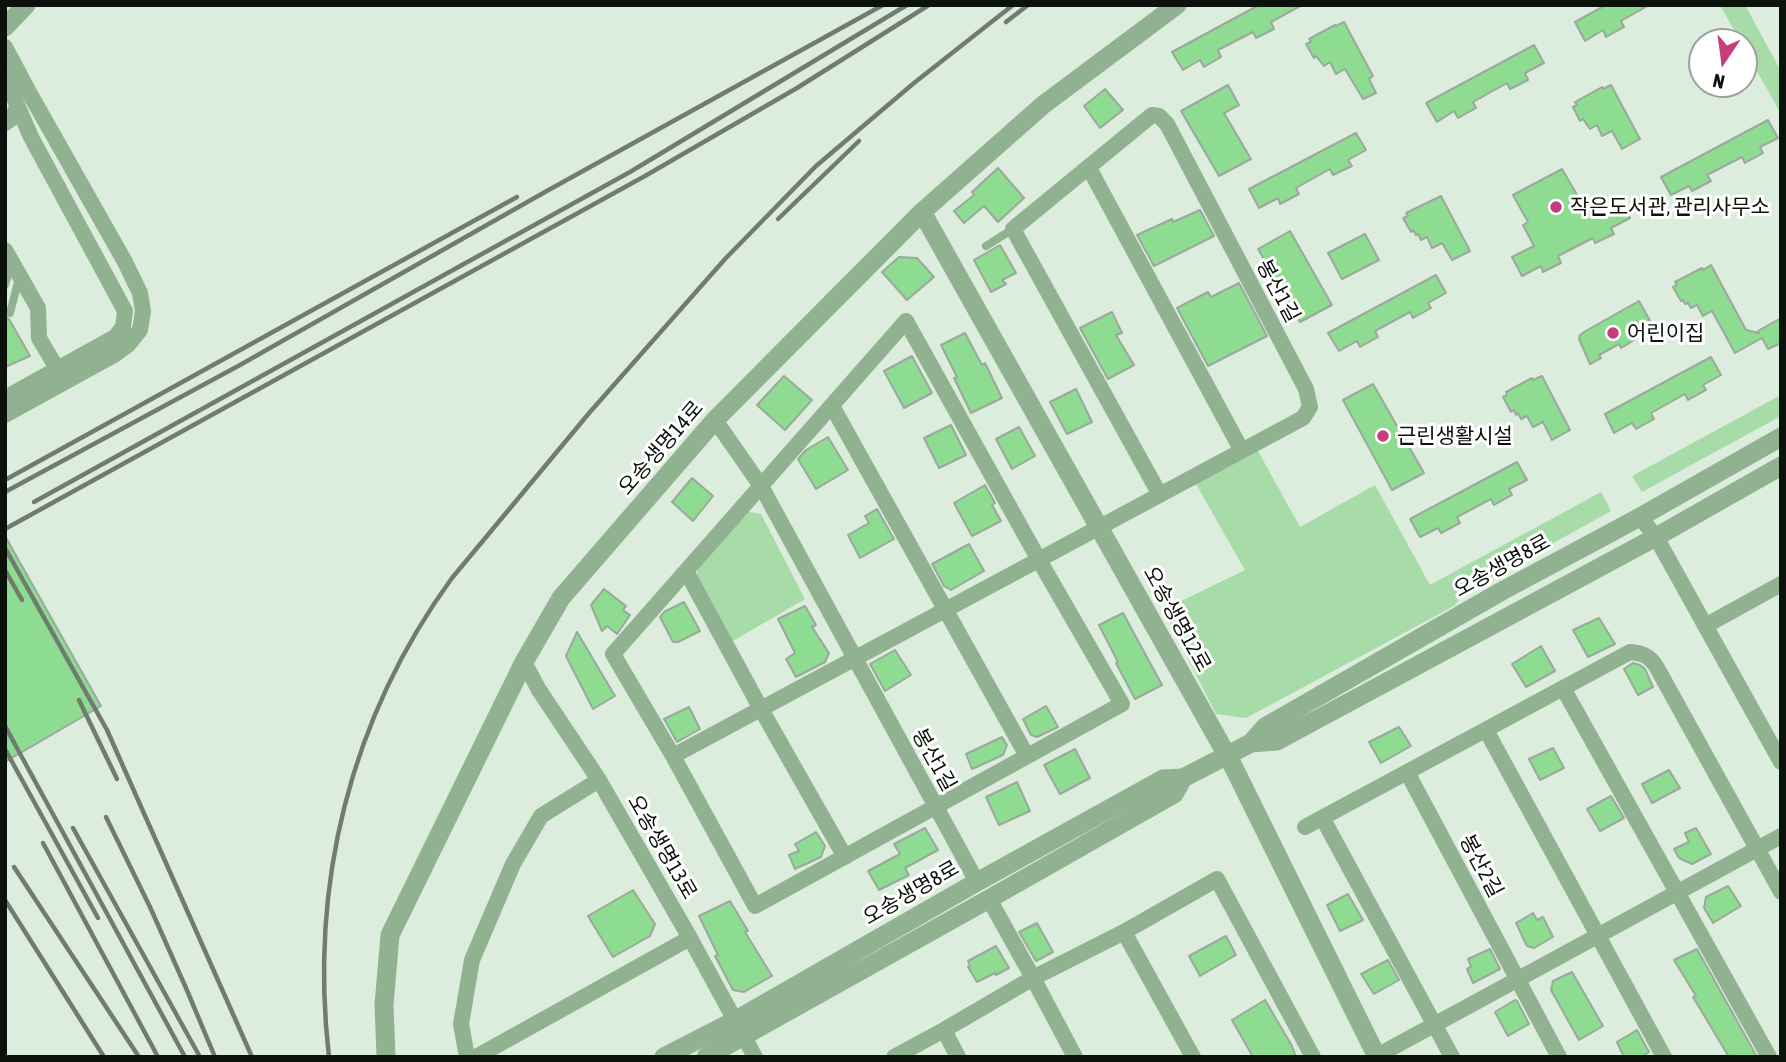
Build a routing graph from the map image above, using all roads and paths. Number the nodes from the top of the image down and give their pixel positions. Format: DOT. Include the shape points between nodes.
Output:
graph roads {
  1 [pos="26,5"];
  2 [pos="1177,5"];
  3 [pos="5,27"];
  4 [pos="5,47"];
  5 [pos="5,77"];
  6 [pos="18,106"];
  7 [pos="5,123"];
  8 [pos="1089,168"];
  9 [pos="922,212"];
  10 [pos="1013,229"];
  11 [pos="986,246"];
  12 [pos="12,262"];
  13 [pos="5,285"];
  14 [pos="10,313"];
  15 [pos="61,376"];
  16 [pos="5,398"];
  17 [pos="832,405"];
  18 [pos="5,415"];
  19 [pos="715,420"];
  20 [pos="1781,437"];
  21 [pos="1242,451"];
  22 [pos="1781,466"];
  23 [pos="761,486"];
  24 [pos="1160,495"];
  25 [pos="1640,517"];
  26 [pos="1100,527"];
  27 [pos="1656,537"];
  28 [pos="1039,560"];
  29 [pos="686,571"];
  30 [pos="1781,584"];
  31 [pos="946,610"];
  32 [pos="1705,626"];
  33 [pos="855,658"];
  34 [pos="524,662"];
  35 [pos="1563,688"];
  36 [pos="761,709"];
  37 [pos="1486,730"];
  38 [pos="1251,743"];
  39 [pos="1227,755"];
  40 [pos="673,756"];
  41 [pos="1027,756"];
  42 [pos="1781,762"];
  43 [pos="1407,772"];
  44 [pos="1183,778"];
  45 [pos="599,780"];
  46 [pos="936,807"];
  47 [pos="1323,819"];
  48 [pos="1306,827"];
  49 [pos="1781,836"];
  50 [pos="1757,849"];
  51 [pos="845,857"];
  52 [pos="977,882"];
  53 [pos="1781,891"];
  54 [pos="1677,893"];
  55 [pos="989,899"];
  56 [pos="1125,932"];
  57 [pos="1598,936"];
  58 [pos="690,938"];
  59 [pos="1033,978"];
  60 [pos="1519,979"];
  61 [pos="1435,1024"];
  62 [pos="741,1028"];
  63 [pos="944,1030"];
  64 [pos="1376,1056"];
  65 [pos="386,1057"];
  66 [pos="467,1057"];
  67 [pos="476,1057"];
  68 [pos="664,1057"];
  69 [pos="706,1057"];
  70 [pos="755,1057"];
  71 [pos="894,1057"];
  72 [pos="958,1057"];
  73 [pos="1075,1057"];
  74 [pos="1193,1057"];
  75 [pos="1313,1057"];
  76 [pos="1452,1057"];
  77 [pos="1559,1057"];
  78 [pos="1664,1057"];
  79 [pos="1769,1057"];
  1 -- 3 [label="street"];
  2 -- 9 [label="street, 오송생명14로" via="1043,106"];
  4 -- 15 [label="street" via="140,293 140,330 128,345"];
  5 -- 6 [label="street"];
  6 -- 7 [label="street"];
  6 -- 15 [label="street" via="125,311 115,337"];
  8 -- 10 [label="street"];
  8 -- 21 [label="street"];
  8 -- 21 [label="street, 봉산1길" via="1152,115 1167,124 1306,389 1310,407 1303,418"];
  9 -- 19 [label="street, 오송생명14로"];
  9 -- 26 [label="street, 오송생명12로"];
  10 -- 11 [label="lane"];
  10 -- 24 [label="street"];
  12 -- 13 [label="lane"];
  12 -- 14 [label="lane"];
  12 -- 15 [label="street" via="38,308 39,338"];
  15 -- 16 [label="street"];
  15 -- 18 [label="street"];
  17 -- 23 [label="street"];
  17 -- 28 [label="street" via="906,321"];
  17 -- 31 [label="street"];
  19 -- 23 [label="street, 봉산1길"];
  19 -- 34 [label="street, 오송생명14로" via="561,598"];
  20 -- 25 [label="street, 오송생명8로"];
  21 -- 24 [label="street, 봉산1길"];
  22 -- 27 [label="street, 오송생명8로"];
  23 -- 29 [label="street"];
  23 -- 33 [label="street, 봉산1길"];
  24 -- 26 [label="street, 봉산1길"];
  25 -- 27 [label="street"];
  25 -- 38 [label="street, 오송생명8로" via="1265,727"];
  26 -- 28 [label="street, 봉산1길"];
  26 -- 39 [label="street, 오송생명12로"];
  27 -- 32 [label="street"];
  27 -- 38 [label="street, 오송생명8로" via="1277,741"];
  28 -- 31 [label="street, 봉산1길"];
  28 -- 41 [label="street" via="1122,704"];
  29 -- 36 [label="street"];
  29 -- 40 [label="street" via="613,653"];
  30 -- 32 [label="street"];
  31 -- 33 [label="street, 봉산1길"];
  31 -- 41 [label="street"];
  32 -- 42 [label="street"];
  33 -- 36 [label="street, 봉산1길"];
  33 -- 46 [label="street, 봉산1길"];
  34 -- 45 [label="street, 오송생명13로"];
  34 -- 65 [label="street, 오송생명14로" via="390,935 384,1005"];
  35 -- 37 [label="street"];
  35 -- 50 [label="street" via="1630,652 1650,657"];
  35 -- 54 [label="street"];
  36 -- 40 [label="street, 봉산1길"];
  36 -- 51 [label="street"];
  37 -- 43 [label="street"];
  37 -- 57 [label="street"];
  38 -- 39 [label="street, 오송생명8로"];
  39 -- 44 [label="street, 오송생명8로"];
  39 -- 64 [label="street, 오송생명12로"];
  40 -- 51 [label="street" via="755,906"];
  41 -- 46 [label="street"];
  43 -- 47 [label="street"];
  43 -- 60 [label="street, 봉산2길"];
  44 -- 52 [label="street, 오송생명8로" via="1163,779"];
  44 -- 55 [label="street, 오송생명8로" via="1174,794"];
  45 -- 58 [label="street, 오송생명13로"];
  45 -- 66 [label="street" via="541,816 513,864 472,960 461,1024"];
  46 -- 51 [label="street"];
  46 -- 52 [label="street, 봉산1길"];
  47 -- 48 [label="street"];
  47 -- 61 [label="street"];
  49 -- 50 [label="street"];
  50 -- 53 [label="street"];
  50 -- 54 [label="street"];
  52 -- 62 [label="street, 오송생명8로"];
  54 -- 57 [label="street"];
  54 -- 79 [label="street"];
  55 -- 59 [label="street"];
  55 -- 62 [label="street, 오송생명8로"];
  56 -- 59 [label="street"];
  56 -- 74 [label="street"];
  56 -- 75 [label="street" via="1217,879"];
  57 -- 60 [label="street"];
  57 -- 78 [label="street"];
  58 -- 62 [label="street, 오송생명13로"];
  58 -- 67 [label="street"];
  59 -- 63 [label="street"];
  59 -- 73 [label="street"];
  60 -- 61 [label="street"];
  60 -- 77 [label="street, 봉산2길"];
  61 -- 64 [label="street"];
  61 -- 76 [label="street"];
  62 -- 68 [label="street, 오송생명8로"];
  62 -- 69 [label="street, 오송생명8로"];
  62 -- 70 [label="street, 오송생명13로"];
  63 -- 71 [label="street"];
  63 -- 72 [label="street"];
}
